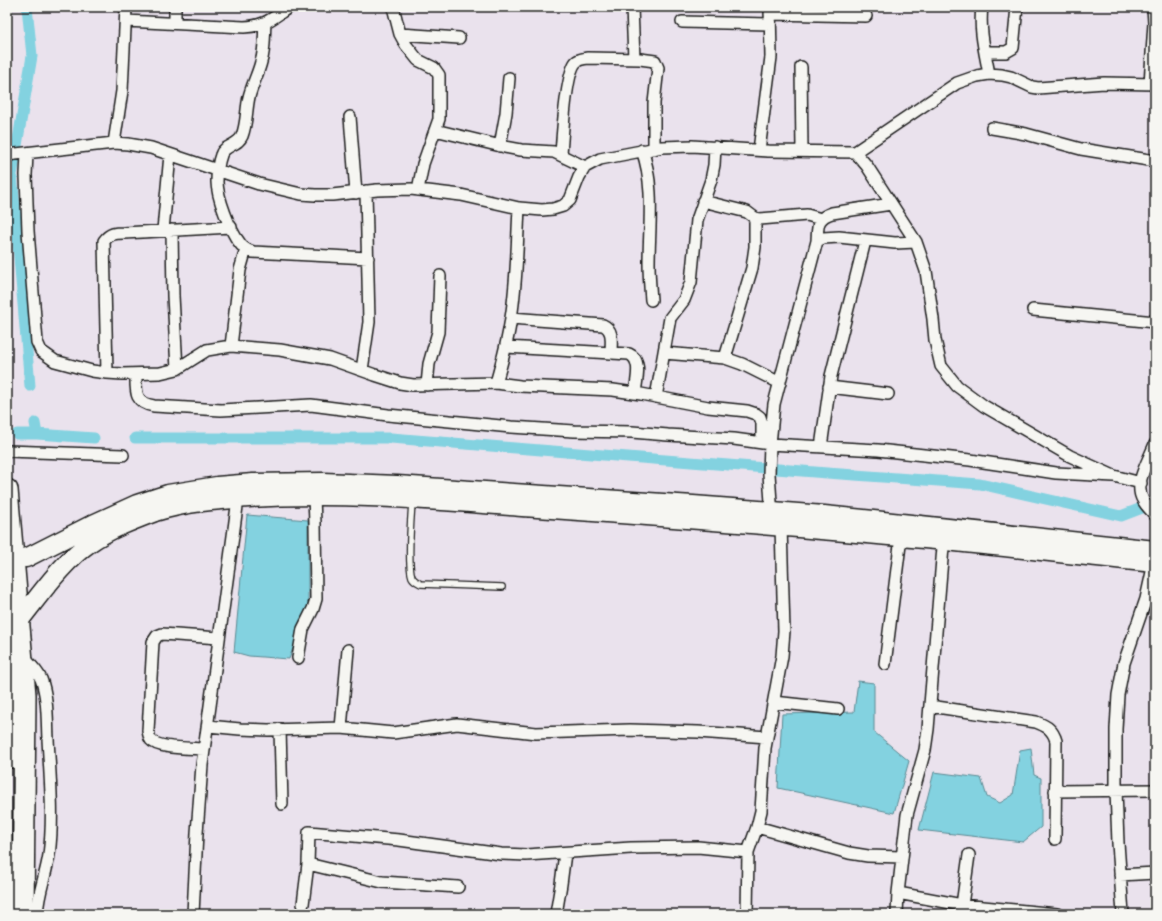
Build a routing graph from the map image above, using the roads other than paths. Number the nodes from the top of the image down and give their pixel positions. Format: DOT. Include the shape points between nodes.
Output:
graph roads {
  1 [pos="126,7"];
  2 [pos="175,7"];
  3 [pos="290,7"];
  4 [pos="393,7"];
  5 [pos="632,7"];
  6 [pos="982,7"];
  7 [pos="1017,7"];
  8 [pos="1153,7"];
  9 [pos="770,15"];
  10 [pos="866,16"];
  11 [pos="126,21"];
  12 [pos="682,22"];
  13 [pos="175,23"];
  14 [pos="265,23"];
  15 [pos="400,34"];
  16 [pos="459,38"];
  17 [pos="985,52"];
  18 [pos="634,59"];
  19 [pos="801,67"];
  20 [pos="989,74"];
  21 [pos="509,78"];
  22 [pos="1152,84"];
  23 [pos="350,117"];
  24 [pos="992,128"];
  25 [pos="435,130"];
  26 [pos="114,143"];
  27 [pos="500,146"];
  28 [pos="716,147"];
  29 [pos="654,148"];
  30 [pos="642,150"];
  31 [pos="759,150"];
  32 [pos="802,151"];
  33 [pos="855,152"];
  34 [pos="25,154"];
  35 [pos="7,155"];
  36 [pos="170,155"];
  37 [pos="561,155"];
  38 [pos="1155,162"];
  39 [pos="585,167"];
  40 [pos="218,171"];
  41 [pos="418,190"];
  42 [pos="361,192"];
  43 [pos="703,201"];
  44 [pos="891,204"];
  45 [pos="519,208"];
  46 [pos="755,218"];
  47 [pos="821,219"];
  48 [pos="231,227"];
  49 [pos="168,230"];
  50 [pos="817,241"];
  51 [pos="865,241"];
  52 [pos="916,242"];
  53 [pos="246,249"];
  54 [pos="368,258"];
  55 [pos="440,276"];
  56 [pos="651,300"];
  57 [pos="1032,310"];
  58 [pos="511,318"];
  59 [pos="1155,322"];
  60 [pos="231,346"];
  61 [pos="506,347"];
  62 [pos="611,353"];
  63 [pos="664,353"];
  64 [pos="725,358"];
  65 [pos="178,369"];
  66 [pos="362,370"];
  67 [pos="107,373"];
  68 [pos="136,374"];
  69 [pos="496,383"];
  70 [pos="780,383"];
  71 [pos="427,385"];
  72 [pos="829,387"];
  73 [pos="635,393"];
  74 [pos="888,394"];
  75 [pos="656,397"];
  76 [pos="1155,444"];
  77 [pos="767,446"];
  78 [pos="821,447"];
  79 [pos="7,451"];
  80 [pos="123,455"];
  81 [pos="1114,476"];
  82 [pos="1140,483"];
  83 [pos="7,490"];
  84 [pos="314,496"];
  85 [pos="238,499"];
  86 [pos="412,500"];
  87 [pos="1155,515"];
  88 [pos="775,521"];
  89 [pos="944,534"];
  90 [pos="901,536"];
  91 [pos="13,551"];
  92 [pos="1155,559"];
  93 [pos="502,587"];
  94 [pos="19,621"];
  95 [pos="219,638"];
  96 [pos="348,650"];
  97 [pos="298,658"];
  98 [pos="14,661"];
  99 [pos="885,664"];
  100 [pos="774,702"];
  101 [pos="930,706"];
  102 [pos="838,709"];
  103 [pos="208,726"];
  104 [pos="341,728"];
  105 [pos="280,729"];
  106 [pos="767,737"];
  107 [pos="204,749"];
  108 [pos="1116,790"];
  109 [pos="1155,790"];
  110 [pos="1055,791"];
  111 [pos="282,804"];
  112 [pos="757,826"];
  113 [pos="1055,838"];
  114 [pos="748,852"];
  115 [pos="565,853"];
  116 [pos="969,855"];
  117 [pos="902,858"];
  118 [pos="308,864"];
  119 [pos="1155,873"];
  120 [pos="1120,875"];
  121 [pos="458,887"];
  122 [pos="898,893"];
  123 [pos="303,904"];
  124 [pos="962,905"];
  125 [pos="26,910"];
  126 [pos="993,911"];
  127 [pos="193,914"];
  128 [pos="556,914"];
  129 [pos="747,914"];
  130 [pos="897,914"];
  131 [pos="1057,914"];
  132 [pos="1123,914"];
  1 -- 11 [label="street"];
  2 -- 13 [label="street"];
  3 -- 14 [label="street"];
  4 -- 15 [label="street"];
  5 -- 18 [label="street"];
  6 -- 17 [label="street" via="981,25"];
  7 -- 17 [label="street" via="1013,48 1006,52"];
  8 -- 22 [label="street"];
  9 -- 10 [label="street"];
  9 -- 12 [label="street"];
  9 -- 31 [label="street" via="770,64"];
  11 -- 13 [label="street"];
  11 -- 26 [label="street" via="122,91"];
  13 -- 14 [label="street" via="244,27"];
  14 -- 40 [label="street" via="264,48 249,96 242,137 223,150"];
  15 -- 16 [label="street"];
  15 -- 25 [label="street" via="418,60 440,74 439,119"];
  17 -- 20 [label="street"];
  18 -- 29 [label="street" via="655,61 658,68 654,103"];
  18 -- 37 [label="street" via="588,58 575,62 566,99"];
  19 -- 32 [label="street"];
  20 -- 22 [label="street" via="1010,77 1038,88"];
  20 -- 33 [label="street" via="957,83"];
  21 -- 27 [label="street"];
  23 -- 42 [label="street"];
  24 -- 38 [label="street" via="1082,149"];
  25 -- 27 [label="street"];
  25 -- 41 [label="street"];
  26 -- 34 [label="street"];
  26 -- 36 [label="street" via="151,148"];
  27 -- 37 [label="street"];
  28 -- 29 [label="street"];
  28 -- 31 [label="street"];
  28 -- 43 [label="street" via="711,180"];
  29 -- 30 [label="street"];
  30 -- 39 [label="street" via="600,159"];
  30 -- 56 [label="street" via="649,176"];
  31 -- 32 [label="street"];
  32 -- 33 [label="street"];
  33 -- 44 [label="street"];
  34 -- 35 [label="street"];
  34 -- 67 [label="street" via="29,239 37,342 40,351 55,361"];
  36 -- 40 [label="street"];
  36 -- 49 [label="street"];
  37 -- 39 [label="street"];
  39 -- 45 [label="street" via="570,200 563,206 542,210"];
  40 -- 42 [label="street" via="301,194 332,195"];
  40 -- 48 [label="street" via="219,194"];
  41 -- 42 [label="street"];
  41 -- 45 [label="street" via="461,195"];
  42 -- 54 [label="street"];
  43 -- 46 [label="street" via="747,212"];
  43 -- 63 [label="street" via="695,234 691,282 684,300 670,318"];
  44 -- 47 [label="street" via="832,213"];
  44 -- 52 [label="street"];
  45 -- 58 [label="street"];
  46 -- 47 [label="street" via="807,215"];
  46 -- 64 [label="street" via="752,268"];
  47 -- 50 [label="street"];
  48 -- 49 [label="street"];
  48 -- 53 [label="street"];
  49 -- 65 [label="street"];
  49 -- 67 [label="street" via="113,233 104,241"];
  50 -- 51 [label="street" via="839,237"];
  50 -- 70 [label="street"];
  51 -- 52 [label="street"];
  51 -- 72 [label="street"];
  52 -- 81 [label="street" via="926,271 941,366 957,386 1024,430 1070,456"];
  53 -- 54 [label="street" via="253,252"];
  53 -- 60 [label="street" via="240,270"];
  54 -- 66 [label="street" via="369,322"];
  55 -- 71 [label="street" via="438,332 429,364"];
  57 -- 59 [label="street"];
  58 -- 61 [label="street"];
  58 -- 62 [label="street" via="604,324 610,331"];
  60 -- 65 [label="street" via="207,350"];
  60 -- 66 [label="street" via="307,354"];
  61 -- 62 [label="street"];
  61 -- 69 [label="street"];
  62 -- 73 [label="street" via="629,354 637,360"];
  63 -- 64 [label="street"];
  63 -- 75 [label="street"];
  64 -- 70 [label="street"];
  65 -- 68 [label="street"];
  66 -- 71 [label="street" via="400,382"];
  67 -- 68 [label="street"];
  68 -- 77 [label="street" via="141,402 154,406 221,410 311,405 511,427 734,439"];
  69 -- 71 [label="street"];
  69 -- 73 [label="street"];
  70 -- 77 [label="street"];
  72 -- 74 [label="street"];
  72 -- 78 [label="street"];
  73 -- 75 [label="street"];
  75 -- 77 [label="street" via="756,414 760,417"];
  76 -- 82 [label="street"];
  77 -- 78 [label="street"];
  77 -- 88 [label="street"];
  78 -- 81 [label="street" via="911,453 1056,472"];
  79 -- 80 [label="street"];
  81 -- 82 [label="street"];
  82 -- 87 [label="street" via="1143,500"];
  83 -- 91 [label="highway"];
  84 -- 85 [label="main road"];
  84 -- 86 [label="main road"];
  84 -- 97 [label="street" via="316,599 302,629"];
  85 -- 94 [label="main road" via="217,500 156,512 89,543 70,559"];
  85 -- 95 [label="street"];
  86 -- 88 [label="main road"];
  86 -- 93 [label="lane" via="410,565 415,582"];
  88 -- 89 [label="main road" via="883,520"];
  88 -- 90 [label="main road"];
  88 -- 91 [label="main road" via="693,505 348,483 253,483 168,494 137,504 26,558 19,557"];
  88 -- 100 [label="street" via="784,631"];
  89 -- 90 [label="main road"];
  89 -- 92 [label="main road"];
  89 -- 101 [label="street"];
  90 -- 99 [label="street"];
  91 -- 94 [label="highway"];
  92 -- 108 [label="street" via="1146,599 1120,679 1116,729"];
  94 -- 98 [label="highway"];
  95 -- 103 [label="street"];
  95 -- 107 [label="street" via="162,634 153,642 148,731 150,740 163,746"];
  96 -- 104 [label="street"];
  98 -- 125 [label="highway" via="25,695"];
  100 -- 102 [label="street"];
  100 -- 106 [label="street"];
  101 -- 110 [label="street" via="1045,725 1056,741"];
  101 -- 117 [label="street" via="925,750 907,814"];
  103 -- 105 [label="street"];
  103 -- 107 [label="street"];
  104 -- 105 [label="street"];
  104 -- 106 [label="street" via="393,733 457,724 536,733 630,730"];
  105 -- 111 [label="street"];
  106 -- 112 [label="street" via="761,811"];
  107 -- 127 [label="street"];
  108 -- 109 [label="street"];
  108 -- 110 [label="street"];
  108 -- 120 [label="street"];
  110 -- 113 [label="street"];
  112 -- 114 [label="street"];
  112 -- 117 [label="street" via="849,853"];
  114 -- 115 [label="street" via="698,847 631,848"];
  114 -- 129 [label="street"];
  115 -- 118 [label="street" via="501,854 399,840 309,832"];
  115 -- 128 [label="street"];
  116 -- 124 [label="street"];
  117 -- 122 [label="street"];
  118 -- 121 [label="street" via="382,882"];
  118 -- 123 [label="street"];
  119 -- 120 [label="street"];
  120 -- 132 [label="street"];
  122 -- 124 [label="street"];
  122 -- 130 [label="street"];
  124 -- 126 [label="street"];
  126 -- 131 [label="street"];
}
